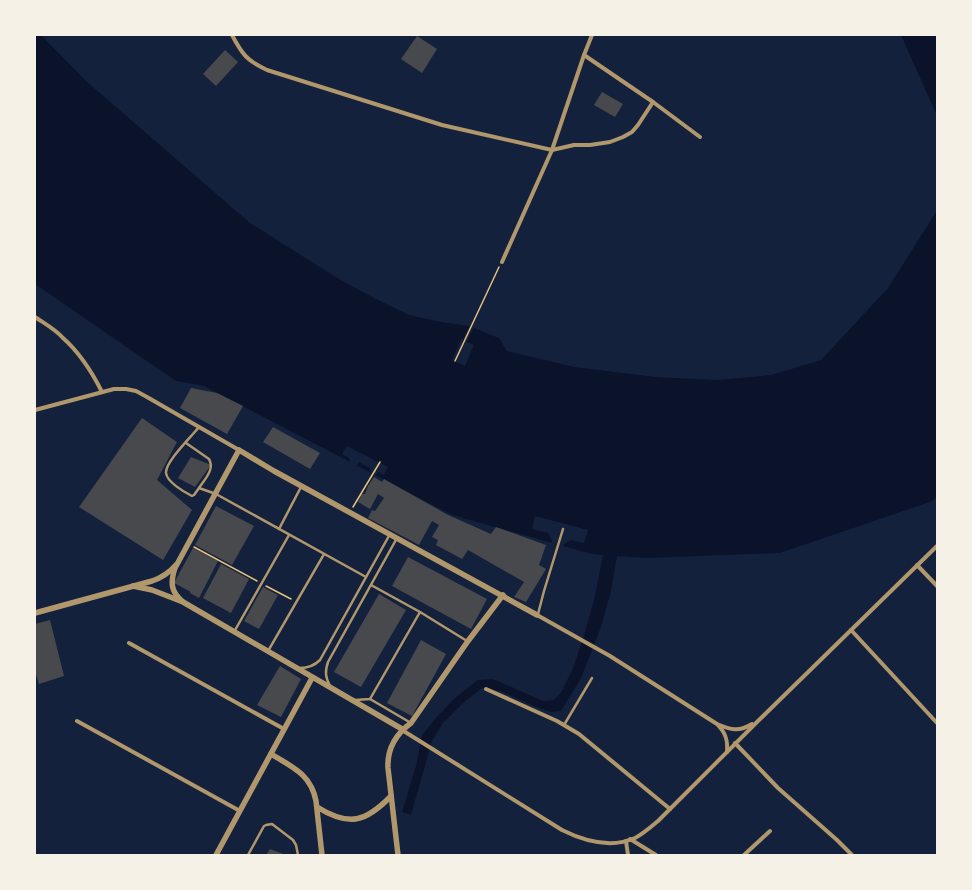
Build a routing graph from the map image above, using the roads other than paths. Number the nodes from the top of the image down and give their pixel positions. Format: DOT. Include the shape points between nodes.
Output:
graph roads {
  1 [pos="232,35"];
  2 [pos="592,35"];
  3 [pos="584,55"];
  4 [pos="652,102"];
  5 [pos="700,137"];
  6 [pos="552,150"];
  7 [pos="502,262"];
  8 [pos="35,317"];
  9 [pos="102,392"];
  10 [pos="35,410"];
  11 [pos="199,427"];
  12 [pos="186,443"];
  13 [pos="239,450"];
  14 [pos="302,486"];
  15 [pos="199,488"];
  16 [pos="216,494"];
  17 [pos="278,529"];
  18 [pos="563,529"];
  19 [pos="391,534"];
  20 [pos="289,535"];
  21 [pos="397,537"];
  22 [pos="937,546"];
  23 [pos="324,554"];
  24 [pos="179,562"];
  25 [pos="917,565"];
  26 [pos="366,577"];
  27 [pos="371,585"];
  28 [pos="133,586"];
  29 [pos="937,586"];
  30 [pos="503,595"];
  31 [pos="183,602"];
  32 [pos="420,612"];
  33 [pos="35,613"];
  34 [pos="537,615"];
  35 [pos="851,630"];
  36 [pos="234,632"];
  37 [pos="468,641"];
  38 [pos="129,643"];
  39 [pos="268,652"];
  40 [pos="294,667"];
  41 [pos="312,678"];
  42 [pos="592,678"];
  43 [pos="331,688"];
  44 [pos="486,689"];
  45 [pos="370,699"];
  46 [pos="352,700"];
  47 [pos="77,721"];
  48 [pos="758,721"];
  49 [pos="937,722"];
  50 [pos="411,723"];
  51 [pos="717,724"];
  52 [pos="564,725"];
  53 [pos="284,729"];
  54 [pos="402,730"];
  55 [pos="735,744"];
  56 [pos="726,752"];
  57 [pos="271,754"];
  58 [pos="392,796"];
  59 [pos="317,807"];
  60 [pos="670,809"];
  61 [pos="240,810"];
  62 [pos="770,831"];
  63 [pos="628,840"];
  64 [pos="216,855"];
  65 [pos="248,855"];
  66 [pos="298,855"];
  67 [pos="322,855"];
  68 [pos="398,855"];
  69 [pos="628,855"];
  70 [pos="656,855"];
  71 [pos="744,855"];
  72 [pos="852,855"];
  1 -- 6 [label="street" via="247,58 267,70 442,125"];
  2 -- 3 [label="street"];
  3 -- 4 [label="street"];
  3 -- 6 [label="street"];
  4 -- 5 [label="street"];
  4 -- 6 [label="street" via="638,125 623,137 590,146 574,145"];
  6 -- 7 [label="street"];
  8 -- 9 [label="street" via="64,338 87,366"];
  9 -- 10 [label="street"];
  9 -- 11 [label="street" via="114,389 136,391"];
  11 -- 12 [label="lane"];
  11 -- 13 [label="street"];
  12 -- 15 [label="lane" via="209,459 211,465"];
  12 -- 15 [label="lane" via="170,463 166,474 170,481 192,496"];
  13 -- 14 [label="street"];
  13 -- 16 [label="street"];
  14 -- 17 [label="lane"];
  14 -- 19 [label="street"];
  15 -- 16 [label="lane"];
  16 -- 17 [label="lane"];
  16 -- 24 [label="street"];
  17 -- 20 [label="lane"];
  18 -- 34 [label="lane"];
  19 -- 21 [label="street"];
  19 -- 26 [label="lane"];
  20 -- 23 [label="lane"];
  20 -- 36 [label="lane"];
  21 -- 27 [label="lane"];
  21 -- 30 [label="street"];
  22 -- 25 [label="street"];
  23 -- 26 [label="lane"];
  23 -- 39 [label="lane"];
  24 -- 28 [label="street" via="159,578"];
  24 -- 31 [label="street" via="173,574 172,586 175,594"];
  25 -- 29 [label="street"];
  25 -- 35 [label="street"];
  26 -- 40 [label="lane" via="320,660 311,667"];
  27 -- 32 [label="lane"];
  27 -- 43 [label="lane" via="328,662 325,672"];
  28 -- 31 [label="street"];
  28 -- 33 [label="street"];
  30 -- 34 [label="street"];
  30 -- 37 [label="street"];
  31 -- 36 [label="street"];
  32 -- 37 [label="lane"];
  32 -- 45 [label="lane"];
  34 -- 51 [label="street" via="610,656"];
  35 -- 48 [label="street"];
  35 -- 49 [label="street"];
  36 -- 39 [label="street"];
  37 -- 50 [label="street"];
  38 -- 53 [label="street"];
  39 -- 40 [label="street"];
  40 -- 41 [label="street"];
  41 -- 43 [label="street"];
  41 -- 53 [label="street"];
  42 -- 52 [label="lane"];
  43 -- 46 [label="street"];
  44 -- 52 [label="street"];
  45 -- 46 [label="lane"];
  45 -- 50 [label="lane"];
  46 -- 54 [label="street"];
  47 -- 61 [label="street"];
  48 -- 51 [label="street" via="734,730"];
  48 -- 55 [label="street"];
  50 -- 54 [label="street"];
  51 -- 56 [label="street" via="726,736"];
  52 -- 60 [label="street" via="579,734"];
  53 -- 57 [label="street"];
  54 -- 58 [label="street" via="388,756"];
  54 -- 63 [label="street" via="572,835 593,841 615,843"];
  55 -- 56 [label="street"];
  55 -- 72 [label="street" via="778,788"];
  56 -- 60 [label="street"];
  57 -- 59 [label="street" via="307,779 315,795"];
  57 -- 61 [label="street"];
  58 -- 59 [label="street" via="375,811 351,820 335,817"];
  58 -- 68 [label="street"];
  59 -- 67 [label="street"];
  60 -- 63 [label="street" via="647,830"];
  61 -- 64 [label="street"];
  62 -- 71 [label="street"];
  63 -- 69 [label="street"];
  63 -- 70 [label="street"];
  65 -- 66 [label="lane" via="264,826 272,824 293,840"];
}
